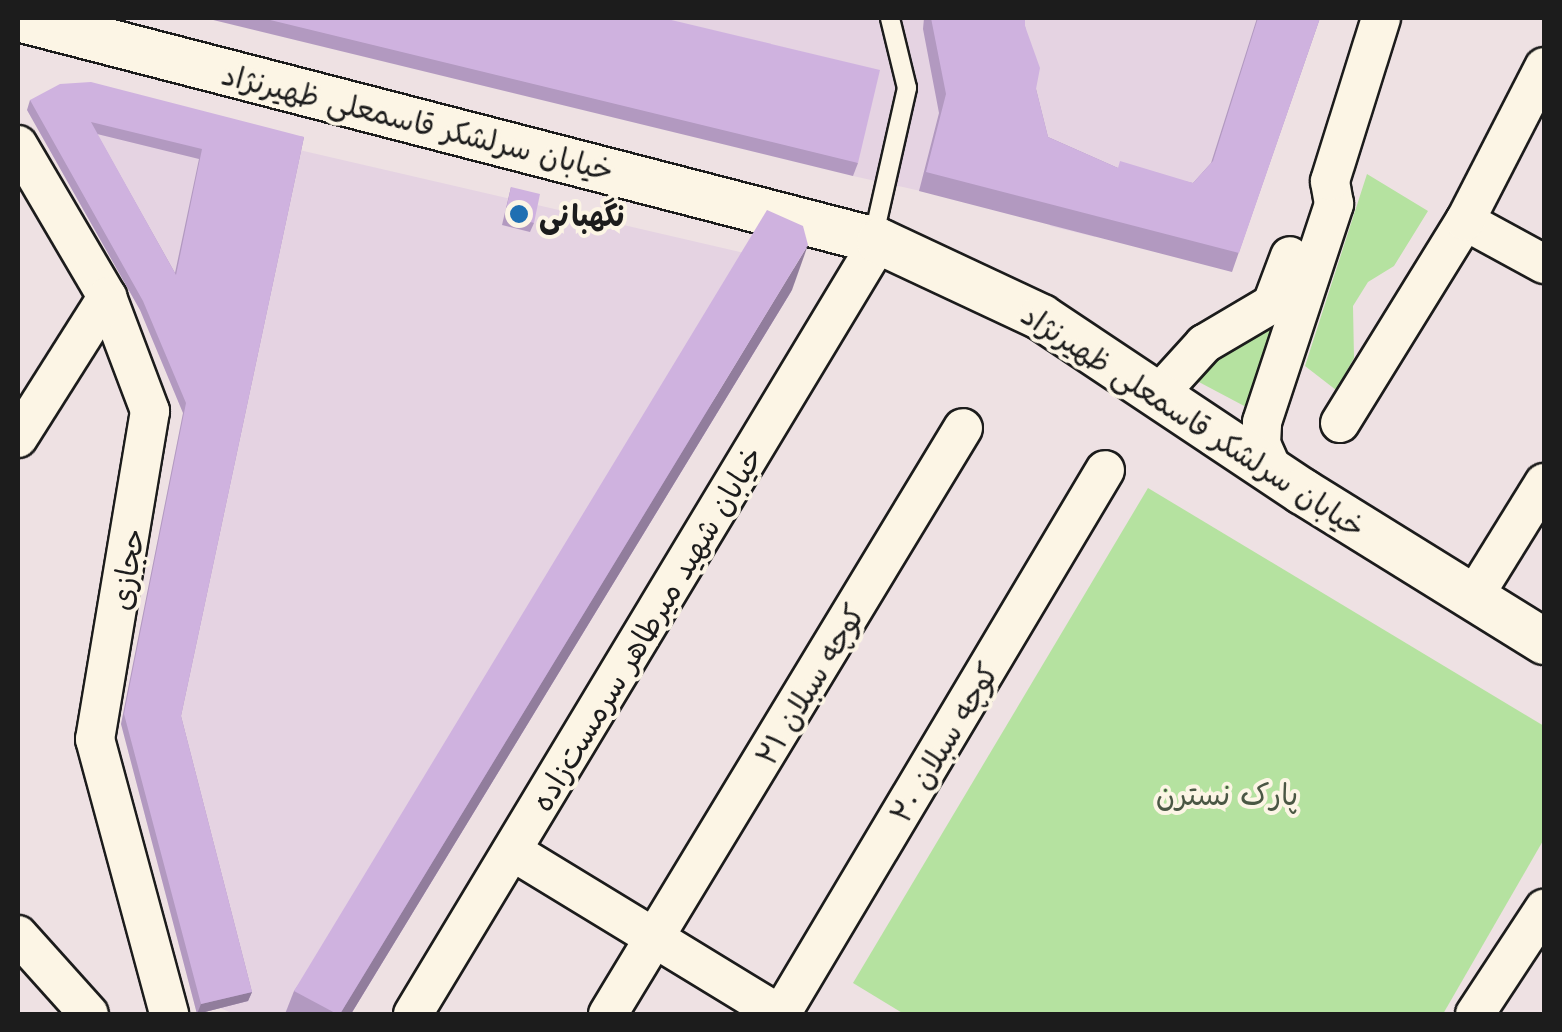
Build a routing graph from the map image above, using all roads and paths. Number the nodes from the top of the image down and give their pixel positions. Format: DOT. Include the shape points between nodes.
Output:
graph roads {
  1 [pos="18,18"];
  2 [pos="890,18"];
  3 [pos="1381,18"];
  4 [pos="1544,67"];
  5 [pos="18,145"];
  6 [pos="1330,181"];
  7 [pos="1465,221"];
  8 [pos="876,240"];
  9 [pos="1544,264"];
  10 [pos="107,298"];
  11 [pos="1156,397"];
  12 [pos="1340,422"];
  13 [pos="963,428"];
  14 [pos="18,438"];
  15 [pos="1105,470"];
  16 [pos="1274,473"];
  17 [pos="1544,483"];
  18 [pos="1474,596"];
  19 [pos="1544,641"];
  20 [pos="512,851"];
  21 [pos="1544,909"];
  22 [pos="18,935"];
  23 [pos="656,939"];
  24 [pos="89,1014"];
  25 [pos="170,1014"];
  26 [pos="414,1014"];
  27 [pos="608,1014"];
  28 [pos="780,1014"];
  29 [pos="1475,1014"];
  1 -- 8 [label="street, خیابان سرلشکر قاسمعلی ظهیرنژاد"];
  2 -- 8 [label="lane" via="907,88"];
  3 -- 6 [label="street"];
  4 -- 7 [label="street"];
  5 -- 10 [label="street, حجازی"];
  6 -- 11 [label="street" via="1311,196 1272,304 1204,344"];
  6 -- 16 [label="street" via="1334,204 1262,422 1261,444"];
  7 -- 9 [label="street"];
  7 -- 12 [label="street"];
  8 -- 11 [label="street, خیابان سرلشکر قاسمعلی ظهیرنژاد" via="1040,318"];
  8 -- 20 [label="street, خیابان شهید میرطاهر سرمست‌زاده"];
  10 -- 14 [label="street"];
  10 -- 25 [label="street, حجازی" via="150,411 96,739"];
  11 -- 16 [label="street, خیابان سرلشکر قاسمعلی ظهیرنژاد"];
  13 -- 23 [label="street, کوچه سبلان ۲۱"];
  15 -- 28 [label="street, کوچه سبلان ۲۰"];
  16 -- 18 [label="street, خیابان سرلشکر قاسمعلی ظهیرنژاد"];
  17 -- 18 [label="street"];
  18 -- 19 [label="street, خیابان سرلشکر قاسمعلی ظهیرنژاد"];
  20 -- 23 [label="street"];
  20 -- 26 [label="street, خیابان شهید میرطاهر سرمست‌زاده"];
  21 -- 29 [label="street"];
  22 -- 24 [label="street"];
  23 -- 27 [label="street, کوچه سبلان ۲۱"];
  23 -- 28 [label="street"];
}
